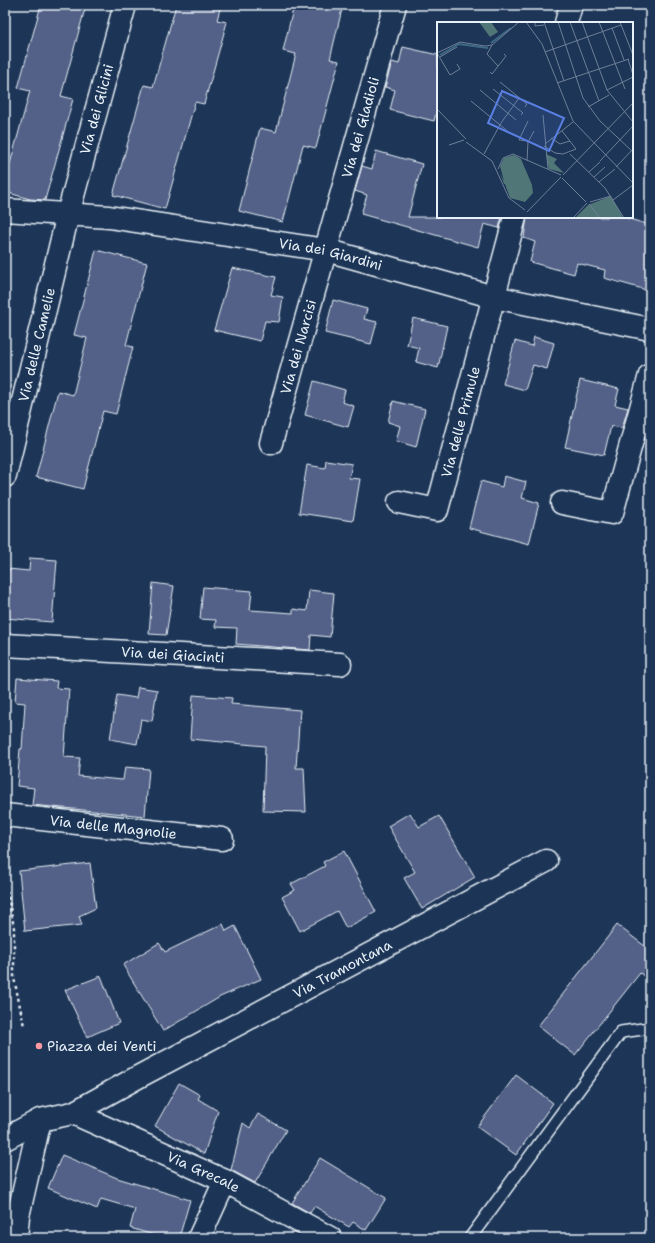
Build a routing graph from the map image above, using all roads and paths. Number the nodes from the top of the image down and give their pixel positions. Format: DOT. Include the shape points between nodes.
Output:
graph roads {
  1 [pos="125,5"];
  2 [pos="395,5"];
  3 [pos="571,5"];
  4 [pos="566,22"];
  5 [pos="5,210"];
  6 [pos="68,214"];
  7 [pos="515,218"];
  8 [pos="326,250"];
  9 [pos="494,296"];
  10 [pos="650,329"];
  11 [pos="650,375"];
  12 [pos="271,443"];
  13 [pos="5,476"];
  14 [pos="399,502"];
  15 [pos="562,503"];
  16 [pos="5,646"];
  17 [pos="340,664"];
  18 [pos="6,813"];
  19 [pos="222,839"];
  20 [pos="546,861"];
  21 [pos="5,879"];
  22 [pos="24,1026"];
  23 [pos="650,1028"];
  24 [pos="73,1114"];
  25 [pos="40,1120"];
  26 [pos="5,1139"];
  27 [pos="225,1181"];
  28 [pos="16,1238"];
  29 [pos="199,1238"];
  30 [pos="330,1238"];
  31 [pos="470,1238"];
  1 -- 6 [label="street, Via dei Glicini"];
  2 -- 8 [label="street, Via dei Gladioli"];
  3 -- 4 [label="street"];
  5 -- 6 [label="street, Via dei Giardini"];
  6 -- 8 [label="street, Via dei Giardini" via="109,217"];
  6 -- 13 [label="street, Via delle Camelie"];
  7 -- 9 [label="street"];
  8 -- 9 [label="street, Via dei Giardini"];
  8 -- 12 [label="street, Via dei Narcisi"];
  9 -- 10 [label="street, Via dei Giardini"];
  9 -- 14 [label="street, Via delle Primule" via="437,510"];
  11 -- 15 [label="street" via="612,513"];
  16 -- 17 [label="street, Via dei Giacinti"];
  18 -- 19 [label="street, Via delle Magnolie"];
  20 -- 24 [label="street, Via Tramontana" via="138,1076"];
  21 -- 22 [label="path" via="14,928 14,978"];
  23 -- 31 [label="lane" via="621,1032"];
  24 -- 25 [label="street"];
  24 -- 27 [label="street, Via Grecale"];
  25 -- 26 [label="street"];
  25 -- 28 [label="street" via="18,1216"];
  27 -- 29 [label="street"];
  27 -- 30 [label="street, Via Grecale"];
}
